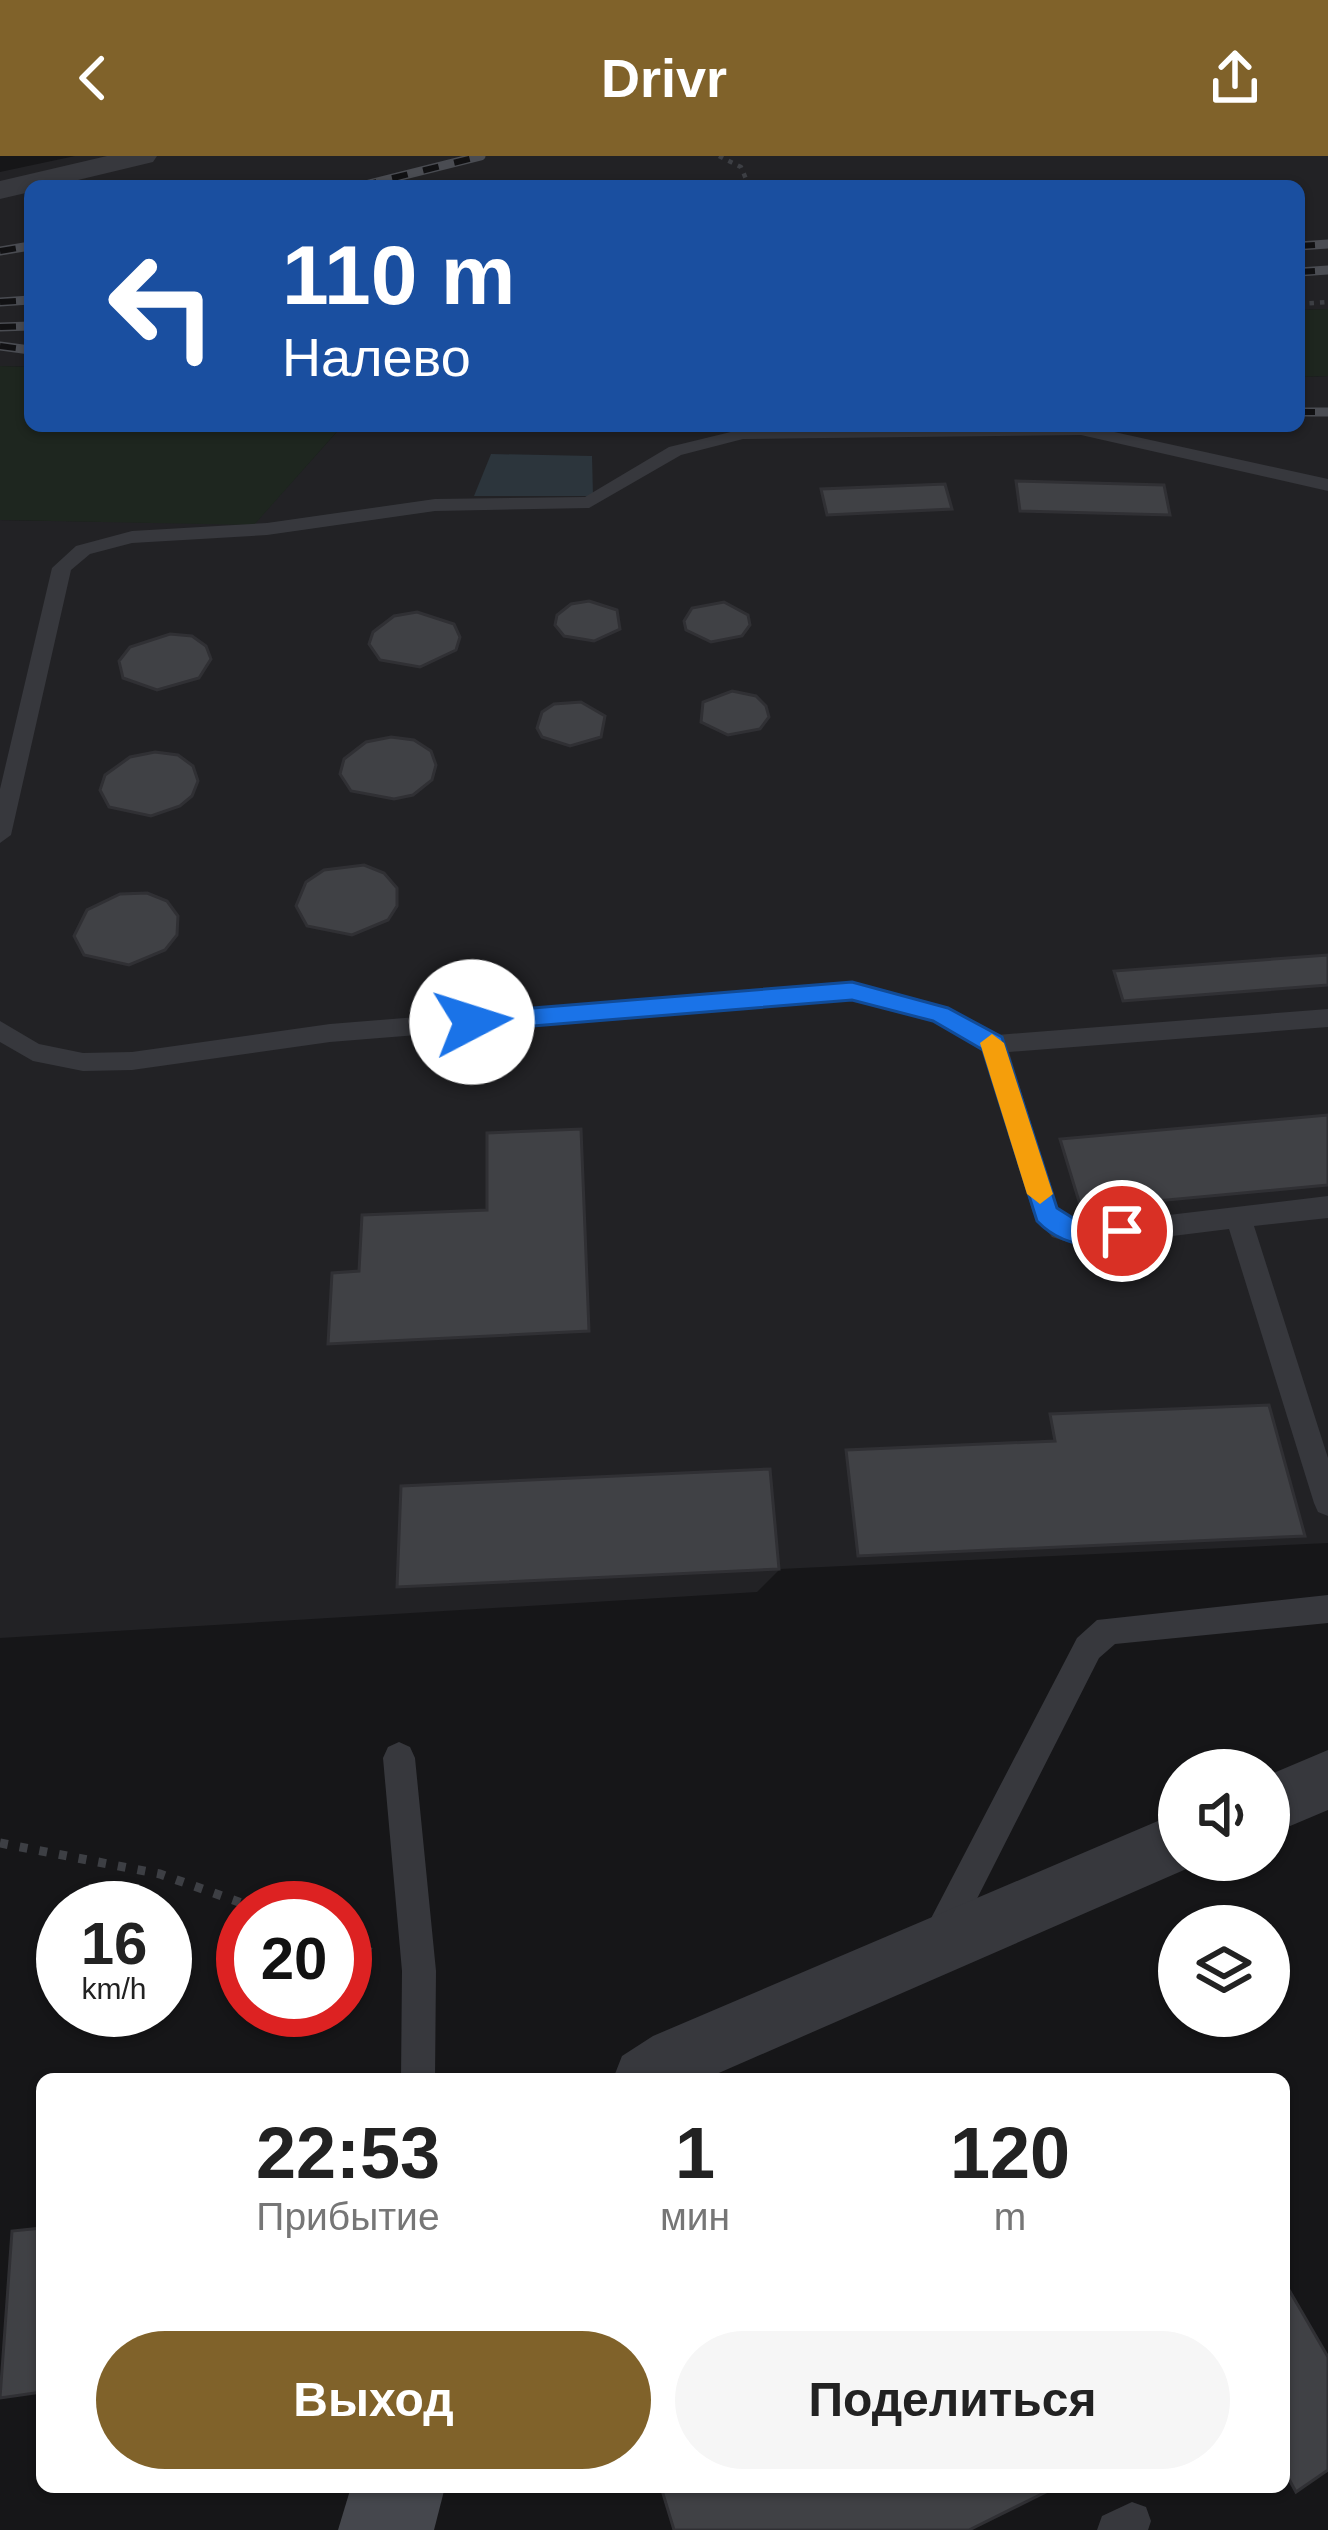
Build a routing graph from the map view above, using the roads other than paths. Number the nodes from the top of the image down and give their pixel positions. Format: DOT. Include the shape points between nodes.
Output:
graph roads {
  1 [pos="143,156"];
  2 [pos="42,180"];
  3 [pos="912,432"];
  4 [pos="1090,432"];
  5 [pos="1328,485"];
  6 [pos="0,836"];
  7 [pos="1328,1018"];
  8 [pos="0,1030"];
  9 [pos="994,1044"];
  10 [pos="1328,1207"];
  11 [pos="1238,1217"];
  12 [pos="1328,1504"];
  13 [pos="1328,1609"];
  14 [pos="399,1758"];
  15 [pos="1328,1780"];
  16 [pos="1290,1795"];
  17 [pos="1158,1851"];
  18 [pos="936,1944"];
  19 [pos="418,2073"];
  20 [pos="654,2073"];
  21 [pos="396,2493"];
  22 [pos="386,2530"];
  1 -- 2 [label="street"];
  3 -- 6 [label="lane" via="743,434 675,451 590,502 435,505 100,543 62,568"];
  4 -- 5 [label="lane"];
  7 -- 9 [label="lane"];
  8 -- 9 [label="lane" via="33,1052 132,1061 330,1033 852,991 940,1014"];
  9 -- 11 [label="lane" via="1046,1214 1061,1229 1084,1235"];
  10 -- 11 [label="lane"];
  11 -- 12 [label="lane"];
  13 -- 18 [label="lane" via="1108,1630 1088,1648"];
  14 -- 19 [label="lane" via="419,1971"];
  15 -- 16 [label="street"];
  17 -- 18 [label="street"];
  18 -- 20 [label="street"];
  21 -- 22 [label="street"];
}
